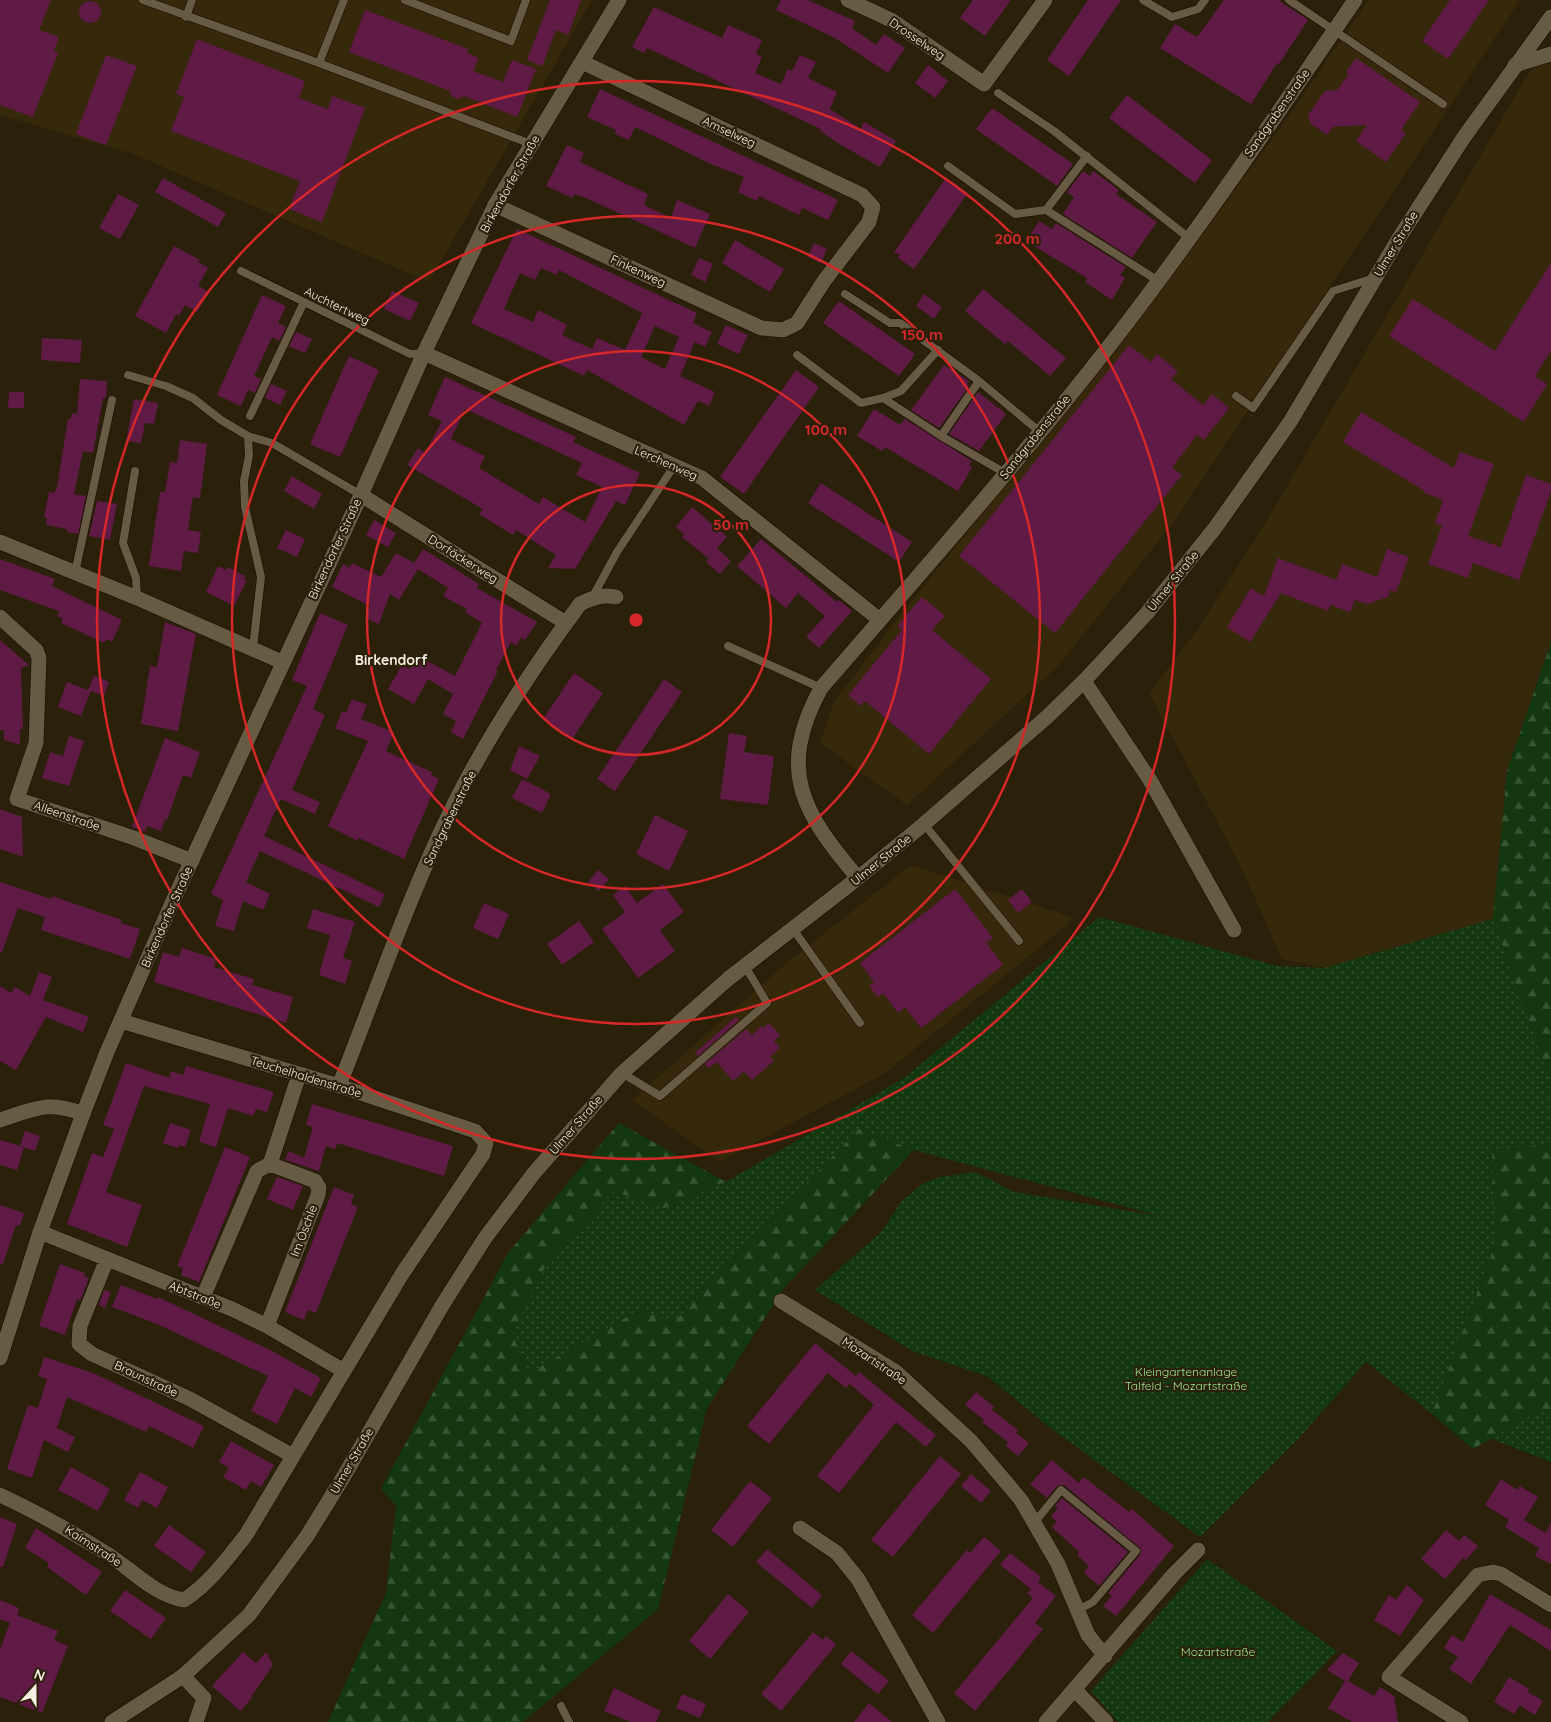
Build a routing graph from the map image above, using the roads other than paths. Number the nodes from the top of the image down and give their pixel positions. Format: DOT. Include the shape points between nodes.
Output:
graph roads {
  1 [pos="143,0"];
  2 [pos="192,0"];
  3 [pos="344,0"];
  4 [pos="405,0"];
  5 [pos="526,0"];
  6 [pos="619,0"];
  7 [pos="848,0"];
  8 [pos="1045,0"];
  9 [pos="1143,0"];
  10 [pos="1205,0"];
  11 [pos="1290,0"];
  12 [pos="1355,0"];
  13 [pos="186,17"];
  14 [pos="1551,17"];
  15 [pos="1335,29"];
  16 [pos="1551,54"];
  17 [pos="582,62"];
  18 [pos="319,63"];
  19 [pos="1515,65"];
  20 [pos="998,93"];
  21 [pos="1443,104"];
  22 [pos="531,144"];
  23 [pos="1086,156"];
  24 [pos="948,166"];
  25 [pos="495,206"];
  26 [pos="1046,210"];
  27 [pos="1189,238"];
  28 [pos="242,271"];
  29 [pos="1376,278"];
  30 [pos="1157,280"];
  31 [pos="845,294"];
  32 [pos="304,302"];
  33 [pos="783,330"];
  34 [pos="938,350"];
  35 [pos="424,353"];
  36 [pos="797,355"];
  37 [pos="128,375"];
  38 [pos="979,381"];
  39 [pos="1236,396"];
  40 [pos="883,398"];
  41 [pos="112,400"];
  42 [pos="250,416"];
  43 [pos="1040,432"];
  44 [pos="248,436"];
  45 [pos="941,436"];
  46 [pos="674,466"];
  47 [pos="135,471"];
  48 [pos="1005,474"];
  49 [pos="360,495"];
  50 [pos="0,542"];
  51 [pos="75,573"];
  52 [pos="616,597"];
  53 [pos="137,598"];
  54 [pos="592,598"];
  55 [pos="0,617"];
  56 [pos="880,620"];
  57 [pos="566,623"];
  58 [pos="728,646"];
  59 [pos="253,648"];
  60 [pos="282,662"];
  61 [pos="1084,681"];
  62 [pos="821,688"];
  63 [pos="924,824"];
  64 [pos="192,862"];
  65 [pos="858,878"];
  66 [pos="793,929"];
  67 [pos="1234,930"];
  68 [pos="1019,941"];
  69 [pos="745,966"];
  70 [pos="121,1021"];
  71 [pos="860,1023"];
  72 [pos="622,1072"];
  73 [pos="299,1074"];
  74 [pos="340,1086"];
  75 [pos="83,1114"];
  76 [pos="0,1120"];
  77 [pos="270,1164"];
  78 [pos="40,1232"];
  79 [pos="107,1259"];
  80 [pos="203,1297"];
  81 [pos="781,1301"];
  82 [pos="267,1326"];
  83 [pos="0,1358"];
  84 [pos="344,1370"];
  85 [pos="293,1456"];
  86 [pos="0,1495"];
  87 [pos="1033,1523"];
  88 [pos="800,1528"];
  89 [pos="1198,1550"];
  90 [pos="1551,1604"];
  91 [pos="1078,1610"];
  92 [pos="1105,1656"];
  93 [pos="183,1676"];
  94 [pos="1075,1690"];
  95 [pos="561,1706"];
  96 [pos="117,1720"];
  97 [pos="196,1722"];
  98 [pos="569,1722"];
  99 [pos="938,1722"];
  100 [pos="1046,1722"];
  101 [pos="1106,1722"];
  102 [pos="1461,1722"];
  1 -- 13 [label="lane"];
  2 -- 13 [label="lane"];
  3 -- 18 [label="lane"];
  4 -- 5 [label="lane" via="511,41"];
  6 -- 17 [label="street, Birkendorfer Straße"];
  7 -- 8 [label="street, Drosselweg" via="891,20 984,84"];
  9 -- 10 [label="lane" via="1172,17 1198,9"];
  11 -- 15 [label="lane"];
  12 -- 15 [label="street, Sandgrabenstraße"];
  13 -- 18 [label="lane"];
  14 -- 19 [label="street, Ulmer Straße"];
  15 -- 21 [label="lane"];
  15 -- 27 [label="street, Sandgrabenstraße"];
  16 -- 19 [label="street"];
  17 -- 22 [label="street, Birkendorfer Straße"];
  17 -- 33 [label="street, Amselweg" via="862,195 873,207 869,222 797,323"];
  18 -- 22 [label="lane"];
  19 -- 29 [label="street, Ulmer Straße" via="1464,136"];
  20 -- 23 [label="lane"];
  22 -- 25 [label="street, Birkendorfer Straße"];
  23 -- 26 [label="lane"];
  23 -- 27 [label="lane"];
  24 -- 26 [label="lane" via="1014,214"];
  25 -- 33 [label="street, Finkenweg" via="762,328"];
  25 -- 35 [label="street, Birkendorfer Straße"];
  26 -- 30 [label="lane"];
  27 -- 30 [label="street, Sandgrabenstraße"];
  28 -- 32 [label="lane, Auchtertweg"];
  29 -- 39 [label="lane" via="1333,291 1253,408"];
  29 -- 61 [label="street, Ulmer Straße" via="1290,422 1214,528 1147,613"];
  30 -- 43 [label="street, Sandgrabenstraße"];
  31 -- 34 [label="lane" via="890,323 900,323"];
  32 -- 35 [label="lane, Auchtertweg" via="410,354"];
  32 -- 42 [label="lane"];
  34 -- 38 [label="lane"];
  34 -- 40 [label="lane" via="901,390"];
  35 -- 46 [label="street, Lerchenweg"];
  35 -- 49 [label="street, Birkendorfer Straße"];
  36 -- 40 [label="lane" via="861,403"];
  37 -- 44 [label="lane" via="193,398"];
  38 -- 43 [label="lane"];
  38 -- 45 [label="lane"];
  40 -- 45 [label="lane"];
  41 -- 51 [label="lane"];
  43 -- 48 [label="street, Sandgrabenstraße"];
  44 -- 49 [label="lane" via="272,443"];
  44 -- 59 [label="lane" via="245,507 261,577"];
  45 -- 48 [label="lane"];
  46 -- 54 [label="lane"];
  46 -- 56 [label="street, Lerchenweg" via="702,478"];
  47 -- 53 [label="lane" via="123,543 136,578"];
  48 -- 56 [label="street, Sandgrabenstraße"];
  49 -- 57 [label="street, Dorfäckerweg"];
  49 -- 60 [label="street, Birkendorfer Straße"];
  50 -- 51 [label="street"];
  51 -- 53 [label="street"];
  52 -- 54 [label="street"];
  53 -- 59 [label="street"];
  54 -- 57 [label="street, Sandgrabenstraße" via="580,604"];
  55 -- 64 [label="street, Alleenstraße" via="36,650 39,658 36,743 17,799 134,838"];
  56 -- 62 [label="street, Sandgrabenstraße"];
  57 -- 74 [label="street, Sandgrabenstraße" via="508,709 467,780 426,869"];
  58 -- 62 [label="lane"];
  59 -- 60 [label="street"];
  60 -- 64 [label="street, Birkendorfer Straße"];
  61 -- 63 [label="street, Ulmer Straße"];
  61 -- 67 [label="street" via="1150,780"];
  62 -- 65 [label="street, Sandgrabenstraße" via="802,731 798,759 800,782 814,820"];
  63 -- 65 [label="street, Ulmer Straße"];
  63 -- 68 [label="lane"];
  64 -- 70 [label="street, Birkendorfer Straße"];
  65 -- 66 [label="street, Ulmer Straße"];
  66 -- 69 [label="street, Ulmer Straße"];
  66 -- 71 [label="lane"];
  69 -- 72 [label="street, Ulmer Straße"];
  69 -- 72 [label="lane" via="766,1003 667,1090 660,1096"];
  70 -- 73 [label="street, Teuchelhaldenstraße"];
  70 -- 75 [label="street, Birkendorfer Straße"];
  72 -- 93 [label="street, Ulmer Straße" via="534,1173 485,1238 307,1536 249,1615"];
  73 -- 74 [label="street, Teuchelhaldenstraße"];
  73 -- 77 [label="street"];
  74 -- 84 [label="street, Teuchelhaldenstraße" via="476,1132 486,1142 484,1154 402,1274"];
  75 -- 76 [label="street" via="60,1106 42,1106"];
  75 -- 78 [label="street, Birkendorfer Straße"];
  77 -- 80 [label="street" via="258,1171"];
  77 -- 82 [label="street, Im Öschle" via="315,1181 319,1188"];
  78 -- 79 [label="street, Abtstraße"];
  78 -- 83 [label="street, Birkendorfer Straße"];
  79 -- 80 [label="street, Abtstraße"];
  79 -- 85 [label="street, Braunstraße" via="80,1326 79,1344 92,1354 190,1399"];
  80 -- 82 [label="street, Abtstraße"];
  81 -- 87 [label="street, Mozartstraße" via="896,1372 971,1441 1021,1500"];
  82 -- 84 [label="street, Abtstraße"];
  84 -- 85 [label="street"];
  85 -- 86 [label="street, Kaimstraße" via="246,1535 216,1573 184,1600 170,1598 52,1519"];
  87 -- 91 [label="street, Mozartstraße" via="1058,1564"];
  87 -- 91 [label="lane" via="1061,1490 1136,1551 1093,1602"];
  88 -- 99 [label="street" via="837,1553 858,1579"];
  89 -- 92 [label="street"];
  90 -- 102 [label="street" via="1501,1574 1478,1575 1389,1677"];
  91 -- 92 [label="street, Mozartstraße" via="1088,1635"];
  92 -- 94 [label="street"];
  93 -- 96 [label="street, Ulmer Straße"];
  93 -- 97 [label="street" via="204,1698"];
  94 -- 100 [label="street"];
  94 -- 101 [label="street"];
  95 -- 98 [label="lane"];
}
